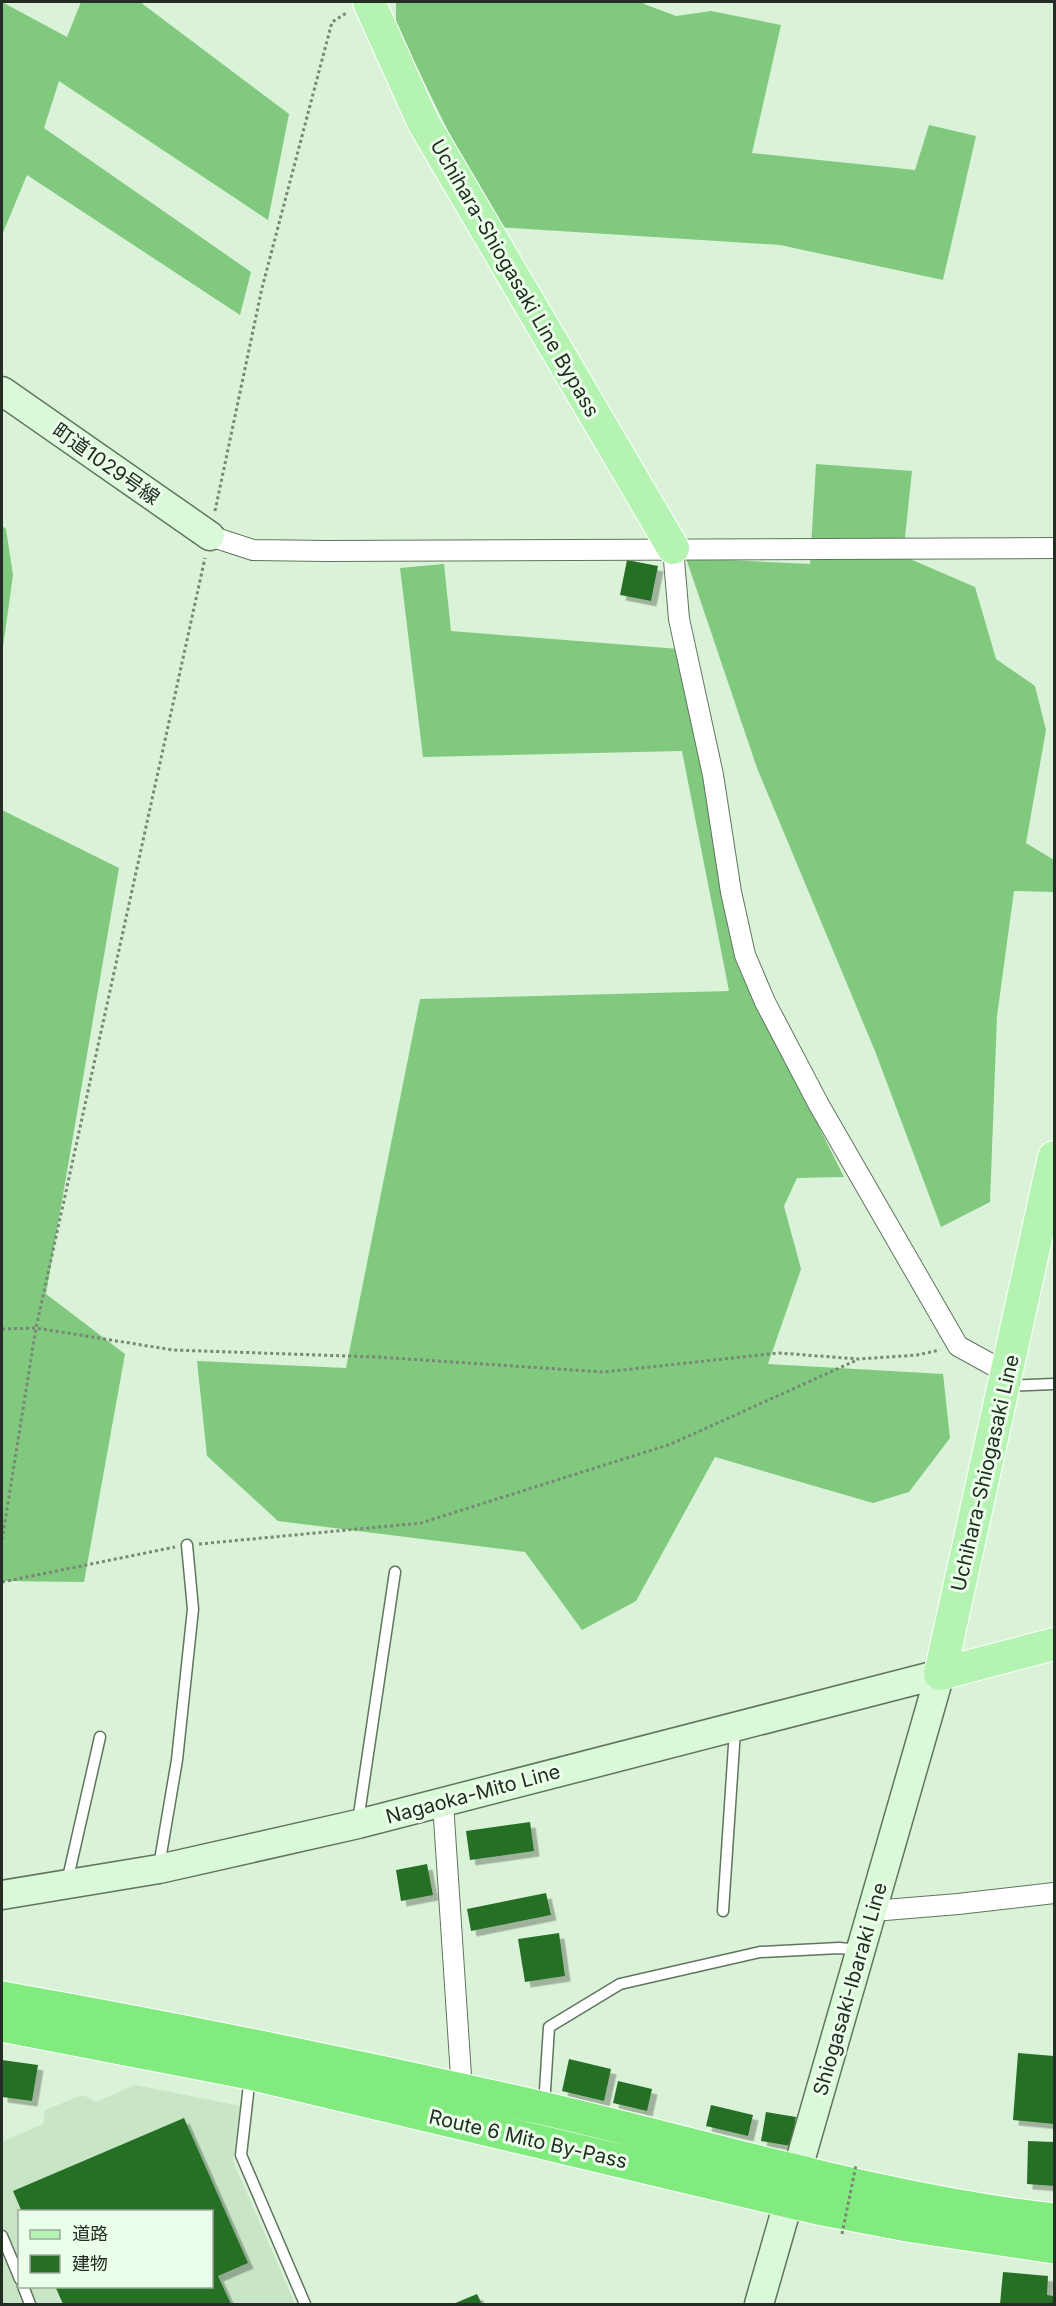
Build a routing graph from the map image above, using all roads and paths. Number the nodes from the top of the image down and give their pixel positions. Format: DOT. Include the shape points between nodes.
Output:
graph roads {
  1 [pos="363,4"];
  2 [pos="2,391"];
  3 [pos="210,536"];
  4 [pos="673,548"];
  5 [pos="1054,548"];
  6 [pos="1054,1157"];
  7 [pos="36,1328"];
  8 [pos="2,1329"];
  9 [pos="958,1346"];
  10 [pos="859,1359"];
  11 [pos="1006,1379"];
  12 [pos="1054,1384"];
  13 [pos="2,1540"];
  14 [pos="187,1545"];
  15 [pos="395,1572"];
  16 [pos="2,1582"];
  17 [pos="1054,1644"];
  18 [pos="940,1674"];
  19 [pos="736,1727"];
  20 [pos="100,1737"];
  21 [pos="443,1803"];
  22 [pos="358,1824"];
  23 [pos="159,1869"];
  24 [pos="66,1885"];
  25 [pos="1054,1893"];
  26 [pos="2,1895"];
  27 [pos="723,1911"];
  28 [pos="873,1911"];
  29 [pos="861,1950"];
  30 [pos="2,1998"];
  31 [pos="2,2025"];
  32 [pos="250,2073"];
  33 [pos="462,2091"];
  34 [pos="543,2108"];
  35 [pos="856,2165"];
  36 [pos="794,2187"];
  37 [pos="1054,2220"];
  38 [pos="842,2234"];
  39 [pos="2,2236"];
  40 [pos="1054,2247"];
  41 [pos="18,2274"];
  42 [pos="22,2288"];
  43 [pos="26,2303"];
  44 [pos="305,2304"];
  45 [pos="759,2304"];
  1 -- 3 [label="path" via="332,22 262,288"];
  1 -- 4 [label="main road, Uchihara-Shiogasaki Line Bypass" via="423,122"];
  2 -- 3 [label="main road, 町道1029号線"];
  3 -- 4 [label="street" via="253,549 274,550"];
  3 -- 7 [label="path"];
  4 -- 5 [label="street"];
  4 -- 9 [label="street" via="679,619 713,775 745,955 819,1105"];
  6 -- 11 [label="main road, Uchihara-Shiogasaki Line"];
  7 -- 8 [label="path"];
  7 -- 10 [label="path" via="173,1350 377,1357 604,1372 779,1353"];
  7 -- 13 [label="path"];
  9 -- 10 [label="path" via="917,1355"];
  9 -- 11 [label="street"];
  10 -- 14 [label="path" via="671,1444 421,1523"];
  11 -- 12 [label="lane"];
  11 -- 18 [label="main road, Uchihara-Shiogasaki Line"];
  14 -- 16 [label="path"];
  14 -- 23 [label="lane" via="193,1609 177,1760"];
  15 -- 22 [label="lane"];
  17 -- 18 [label="main road"];
  18 -- 19 [label="main road, Nagaoka-Mito Line"];
  18 -- 28 [label="main road, Shiogasaki-Ibaraki Line"];
  19 -- 21 [label="main road, Nagaoka-Mito Line"];
  19 -- 27 [label="lane"];
  20 -- 24 [label="lane"];
  21 -- 22 [label="main road, Nagaoka-Mito Line"];
  21 -- 33 [label="street"];
  22 -- 23 [label="main road, Nagaoka-Mito Line"];
  23 -- 24 [label="main road, Nagaoka-Mito Line"];
  24 -- 26 [label="main road, Nagaoka-Mito Line"];
  25 -- 28 [label="street"];
  28 -- 29 [label="main road, Shiogasaki-Ibaraki Line"];
  29 -- 34 [label="lane" via="760,1952 620,1984 549,2027"];
  29 -- 36 [label="main road, Shiogasaki-Ibaraki Line"];
  30 -- 33 [label="highway, Route 6 Mito By-Pass"];
  31 -- 32 [label="highway, Route 6 Mito By-Pass"];
  32 -- 36 [label="highway, Route 6 Mito By-Pass"];
  32 -- 44 [label="lane" via="241,2155"];
  33 -- 34 [label="highway, Route 6 Mito By-Pass"];
  34 -- 36 [label="highway, Route 6 Mito By-Pass"];
  35 -- 38 [label="path, bridge"];
  36 -- 37 [label="highway, Route 6 Mito By-Pass"];
  36 -- 40 [label="highway, Route 6 Mito By-Pass" via="913,2226"];
  36 -- 45 [label="main road, Shiogasaki-Ibaraki Line"];
  39 -- 41 [label="lane"];
  42 -- 43 [label="lane"];
}
